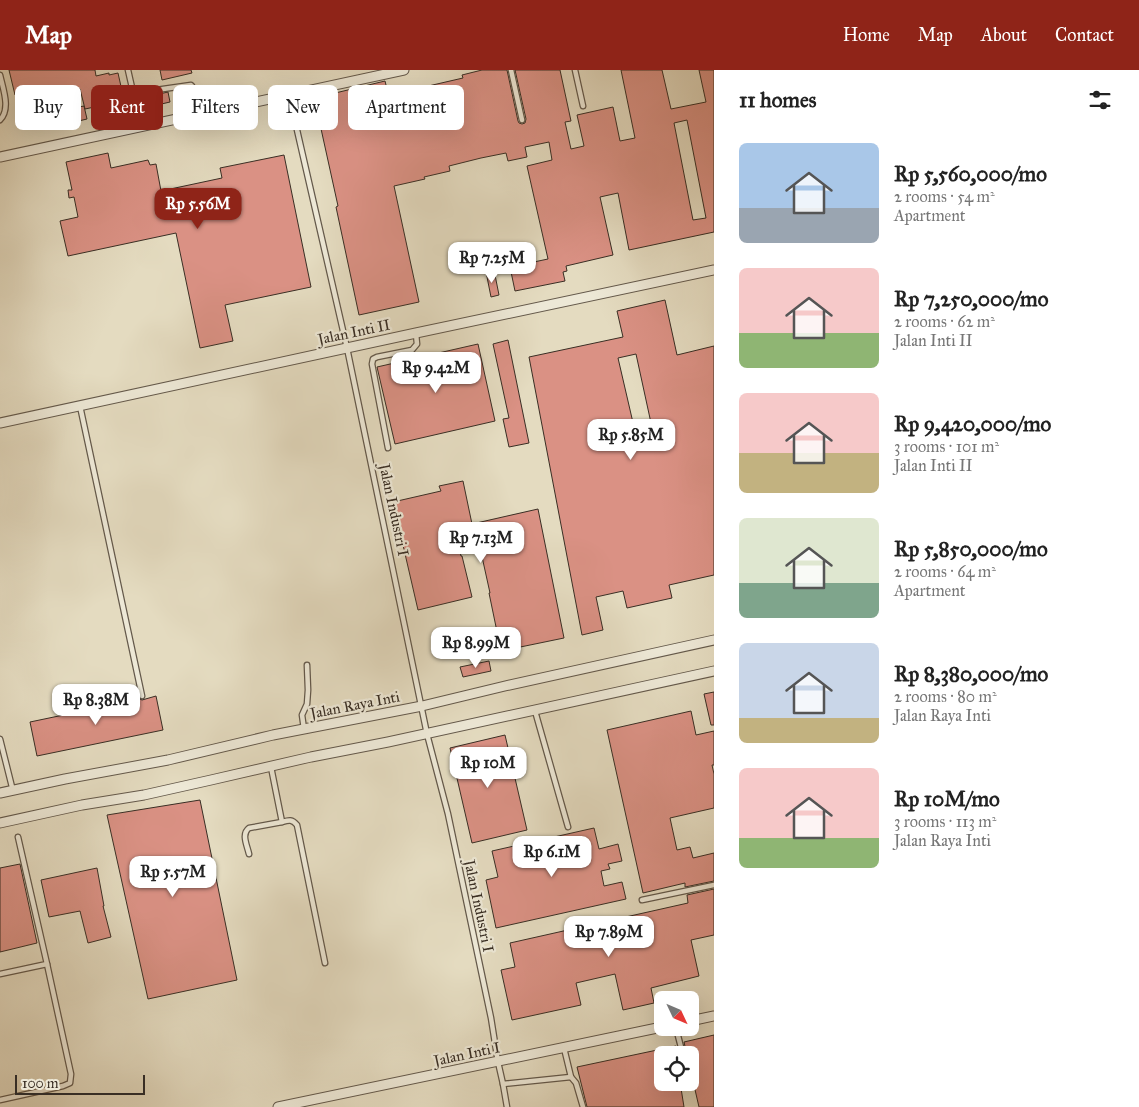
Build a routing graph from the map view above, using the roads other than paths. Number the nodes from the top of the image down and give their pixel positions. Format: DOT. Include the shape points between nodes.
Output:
graph roads {
  1 [pos="128,70"];
  2 [pos="404,70"];
  3 [pos="511,70"];
  4 [pos="575,70"];
  5 [pos="0,75"];
  6 [pos="335,85"];
  7 [pos="173,88"];
  8 [pos="583,106"];
  9 [pos="0,120"];
  10 [pos="173,120"];
  11 [pos="522,120"];
  12 [pos="297,130"];
  13 [pos="0,157"];
  14 [pos="714,270"];
  15 [pos="416,333"];
  16 [pos="347,348"];
  17 [pos="80,405"];
  18 [pos="0,423"];
  19 [pos="388,448"];
  20 [pos="714,640"];
  21 [pos="307,666"];
  22 [pos="714,671"];
  23 [pos="142,696"];
  24 [pos="422,706"];
  25 [pos="535,709"];
  26 [pos="304,729"];
  27 [pos="427,734"];
  28 [pos="0,739"];
  29 [pos="271,765"];
  30 [pos="13,791"];
  31 [pos="0,793"];
  32 [pos="282,822"];
  33 [pos="0,823"];
  34 [pos="568,827"];
  35 [pos="18,837"];
  36 [pos="249,854"];
  37 [pos="714,885"];
  38 [pos="642,900"];
  39 [pos="325,963"];
  40 [pos="47,964"];
  41 [pos="0,974"];
  42 [pos="714,1016"];
  43 [pos="699,1019"];
  44 [pos="654,1029"];
  45 [pos="564,1048"];
  46 [pos="498,1062"];
  47 [pos="571,1077"];
  48 [pos="503,1084"];
  49 [pos="0,1100"];
  50 [pos="278,1107"];
  51 [pos="507,1107"];
  52 [pos="583,1107"];
  1 -- 7 [label="lane" via="135,93"];
  2 -- 6 [label="street"];
  3 -- 11 [label="lane"];
  4 -- 8 [label="lane"];
  5 -- 9 [label="lane" via="6,104"];
  10 -- 13 [label="street"];
  12 -- 16 [label="lane, Jalan Industri I"];
  14 -- 15 [label="street, Jalan Inti II"];
  15 -- 16 [label="street, Jalan Inti II"];
  15 -- 19 [label="lane" via="417,344 412,350 373,359"];
  16 -- 17 [label="street, Jalan Inti II"];
  16 -- 24 [label="lane, Jalan Industri I"];
  17 -- 18 [label="street, Jalan Inti II"];
  17 -- 23 [label="lane"];
  20 -- 24 [label="street, Jalan Raya Inti"];
  21 -- 26 [label="lane" via="308,690 302,712"];
  22 -- 25 [label="street"];
  24 -- 26 [label="street, Jalan Raya Inti"];
  24 -- 27 [label="lane, Jalan Industri I"];
  25 -- 27 [label="street"];
  25 -- 34 [label="lane"];
  26 -- 30 [label="street, Jalan Raya Inti"];
  27 -- 29 [label="street"];
  27 -- 46 [label="lane, Jalan Industri I" via="448,814"];
  28 -- 30 [label="lane"];
  29 -- 32 [label="lane"];
  29 -- 33 [label="street" via="144,795"];
  30 -- 31 [label="street, Jalan Raya Inti"];
  32 -- 36 [label="lane" via="246,830"];
  32 -- 39 [label="lane" via="290,820 297,825"];
  35 -- 40 [label="lane"];
  37 -- 38 [label="lane"];
  40 -- 41 [label="lane"];
  40 -- 49 [label="lane" via="71,1074 70,1083"];
  42 -- 43 [label="street"];
  44 -- 45 [label="street, Jalan Inti I"];
  45 -- 46 [label="street, Jalan Inti I"];
  45 -- 47 [label="lane"];
  46 -- 48 [label="lane, Jalan Industri I"];
  46 -- 50 [label="street, Jalan Inti I"];
  47 -- 48 [label="lane"];
  47 -- 52 [label="lane"];
  48 -- 51 [label="lane, Jalan Industri I"];
}
